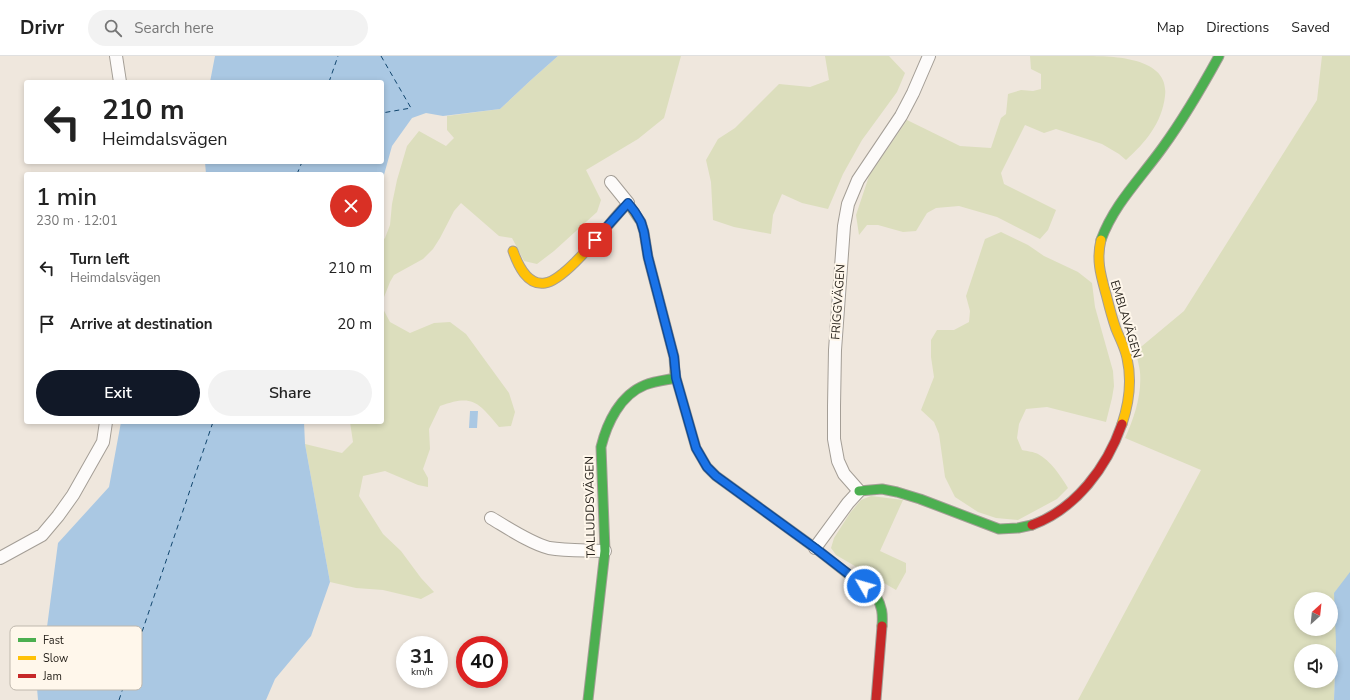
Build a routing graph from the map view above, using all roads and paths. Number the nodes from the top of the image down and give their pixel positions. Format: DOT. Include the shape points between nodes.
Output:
graph roads {
  1 [pos="116,56"];
  2 [pos="929,56"];
  3 [pos="1219,56"];
  4 [pos="120,80"];
  5 [pos="611,182"];
  6 [pos="628,203"];
  7 [pos="513,251"];
  8 [pos="676,378"];
  9 [pos="106,424"];
  10 [pos="859,491"];
  11 [pos="491,518"];
  12 [pos="815,548"];
  13 [pos="605,551"];
  14 [pos="0,558"];
  15 [pos="588,700"];
  16 [pos="876,700"];
  1 -- 4 [label="street"];
  2 -- 10 [label="street, FRIGGVÄGEN" via="901,116 855,185 844,226 835,350 834,439 838,461 844,474"];
  3 -- 10 [label="street, EMBLAVÄGEN" via="1176,127 1124,197 1107,224 1100,242 1098,258 1102,280 1126,355 1129,394 1128,407 1117,437 1095,476 1065,508 1045,520 1005,530 915,497 883,489"];
  5 -- 6 [label="street"];
  6 -- 7 [label="street" via="585,252 554,280 544,283 531,279 521,270"];
  6 -- 8 [label="street" via="641,222 644,232 674,357"];
  8 -- 12 [label="street" via="696,448 707,467"];
  8 -- 13 [label="street, TALLUDDSVÄGEN" via="641,386 626,399 608,424 601,448"];
  9 -- 14 [label="street" via="100,448 58,516 42,535"];
  10 -- 12 [label="street"];
  11 -- 13 [label="street" via="548,547"];
  12 -- 16 [label="street" via="876,596 881,604 882,639"];
  13 -- 15 [label="street, TALLUDDSVÄGEN"];
}
